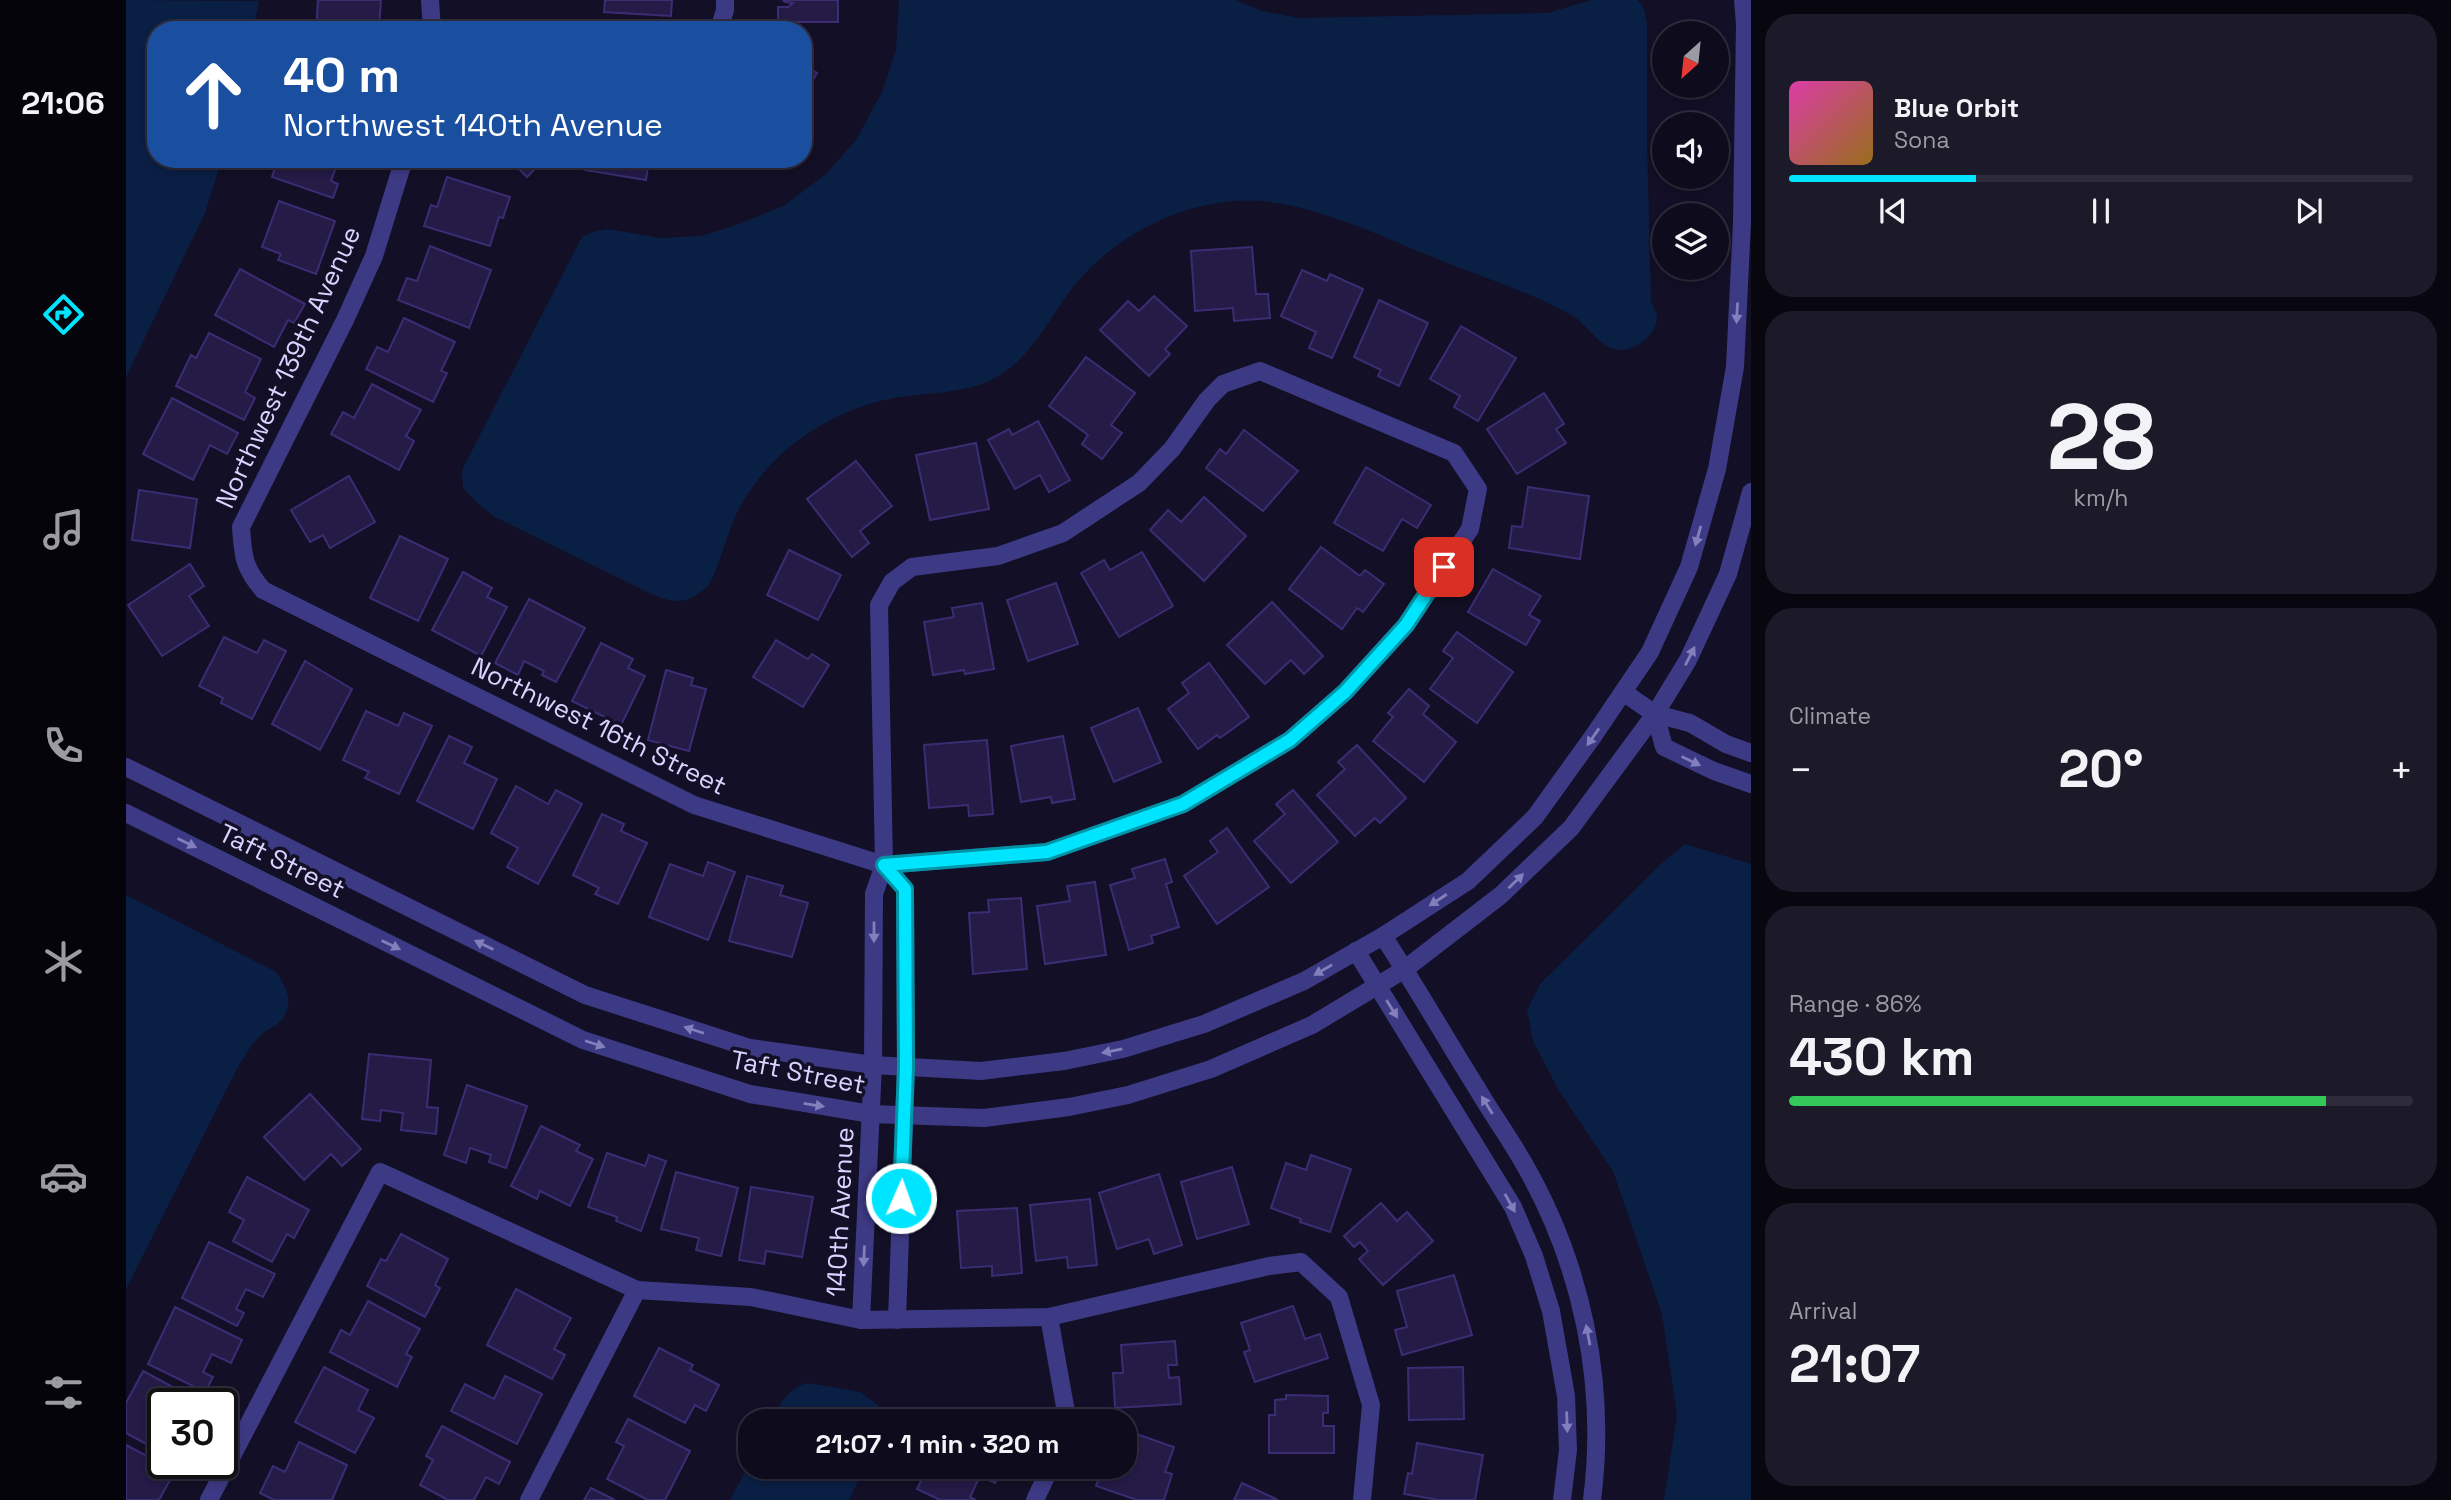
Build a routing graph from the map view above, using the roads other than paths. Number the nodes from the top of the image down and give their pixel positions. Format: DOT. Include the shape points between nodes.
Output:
graph roads {
  1 [pos="430,0"];
  2 [pos="725,0"];
  3 [pos="1743,0"];
  4 [pos="431,21"];
  5 [pos="722,21"];
  6 [pos="1747,148"];
  7 [pos="401,168"];
  8 [pos="1751,492"];
  9 [pos="243,559"];
  10 [pos="892,582"];
  11 [pos="1623,692"];
  12 [pos="1655,714"];
  13 [pos="1751,753"];
  14 [pos="126,766"];
  15 [pos="1751,784"];
  16 [pos="126,813"];
  17 [pos="884,865"];
  18 [pos="1383,936"];
  19 [pos="1356,951"];
  20 [pos="1405,970"];
  21 [pos="1378,986"];
  22 [pos="873,1065"];
  23 [pos="906,1067"];
  24 [pos="870,1114"];
  25 [pos="904,1115"];
  26 [pos="637,1290"];
  27 [pos="1049,1317"];
  28 [pos="861,1320"];
  29 [pos="897,1320"];
  30 [pos="1065,1409"];
  31 [pos="1045,1479"];
  32 [pos="209,1500"];
  33 [pos="529,1500"];
  34 [pos="1035,1500"];
  35 [pos="1362,1500"];
  36 [pos="1562,1500"];
  37 [pos="1592,1500"];
  1 -- 4 [label="street"];
  2 -- 5 [label="street"];
  3 -- 6 [label="street, Taft Street"];
  6 -- 11 [label="street, Taft Street, one-way" via="1735,367 1717,469 1689,567 1650,652"];
  7 -- 9 [label="street, Northwest 139th Avenue" via="374,256 241,527"];
  12 -- 8 [label="street, Taft Street, one-way" via="1688,660 1728,574"];
  9 -- 17 [label="street, Northwest 16th Street" via="263,590 694,805"];
  10 -- 17 [label="street, 140th Avenue" via="880,606"];
  10 -- 17 [label="street, Northwest 16th Street" via="912,567 998,556 1063,533 1139,483 1223,384 1260,371 1454,453 1478,489 1470,529 1406,625 1345,692 1290,740 1183,804 1047,852"];
  11 -- 12 [label="street"];
  11 -- 18 [label="street, Taft Street, one-way" via="1535,817 1468,881"];
  12 -- 13 [label="street" via="1690,723"];
  12 -- 15 [label="street, one-way" via="1664,747"];
  20 -- 12 [label="street, Taft Street, one-way" via="1501,895 1571,828"];
  22 -- 14 [label="street, Taft Street, one-way" via="750,1048 585,995"];
  16 -- 24 [label="street, Taft Street, one-way" via="583,1040 750,1094"];
  17 -- 22 [label="street, 140th Avenue, one-way" via="874,894"];
  17 -- 23 [label="street" via="905,889"];
  18 -- 19 [label="street, Taft Street"];
  18 -- 20 [label="street"];
  19 -- 21 [label="street"];
  19 -- 23 [label="street, Taft Street, one-way" via="1304,981 1204,1024 1123,1049 981,1071"];
  20 -- 21 [label="street, Taft Street"];
  37 -- 20 [label="street, one-way" via="1596,1455 1592,1360 1569,1263 1524,1164"];
  21 -- 25 [label="street, Taft Street" via="1299,1031 1210,1069 1128,1095 984,1118"];
  21 -- 36 [label="street, one-way" via="1513,1207 1534,1256 1551,1311 1566,1396 1568,1450"];
  22 -- 23 [label="street, Taft Street"];
  22 -- 24 [label="street, 140th Avenue"];
  23 -- 25 [label="street"];
  24 -- 25 [label="street, Taft Street"];
  24 -- 28 [label="street, 140th Avenue, one-way"];
  25 -- 29 [label="street"];
  26 -- 28 [label="street" via="751,1297"];
  26 -- 32 [label="street" via="380,1171"];
  26 -- 33 [label="street"];
  27 -- 29 [label="street"];
  27 -- 30 [label="street"];
  27 -- 35 [label="street" via="1301,1262 1339,1297 1371,1405"];
  28 -- 29 [label="street"];
  31 -- 34 [label="street"];
}
